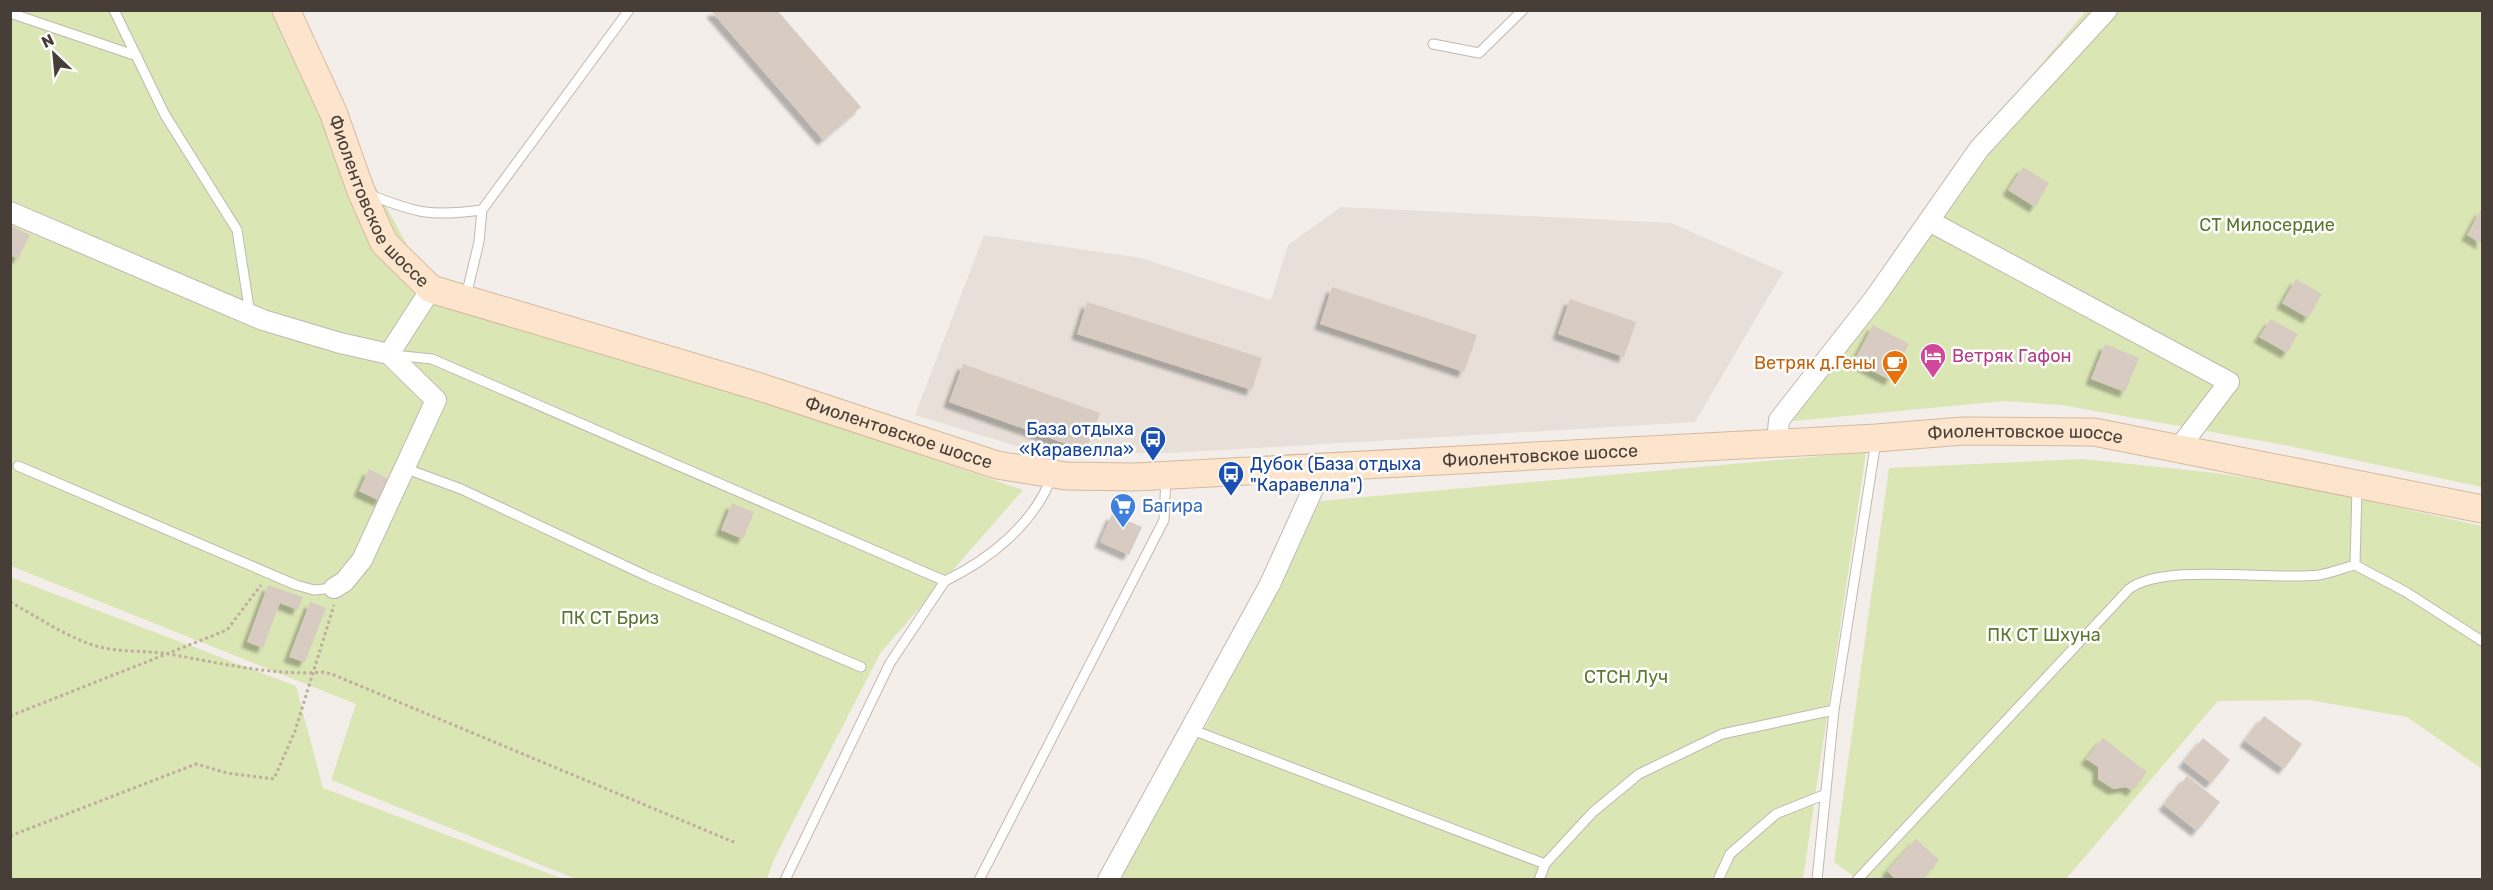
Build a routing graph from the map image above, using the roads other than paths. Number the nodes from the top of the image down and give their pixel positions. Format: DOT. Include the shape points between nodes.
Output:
graph roads {
  1 [pos="114,10"];
  2 [pos="286,10"];
  3 [pos="629,10"];
  4 [pos="1523,10"];
  5 [pos="2107,10"];
  6 [pos="10,13"];
  7 [pos="1433,44"];
  8 [pos="137,56"];
  9 [pos="361,191"];
  10 [pos="482,210"];
  11 [pos="10,212"];
  12 [pos="1929,221"];
  13 [pos="431,289"];
  14 [pos="465,298"];
  15 [pos="250,314"];
  16 [pos="389,354"];
  17 [pos="1876,438"];
  18 [pos="1777,443"];
  19 [pos="2179,448"];
  20 [pos="18,466"];
  21 [pos="1323,467"];
  22 [pos="404,468"];
  23 [pos="1053,474"];
  24 [pos="1166,476"];
  25 [pos="2357,482"];
  26 [pos="2482,509"];
  27 [pos="2355,565"];
  28 [pos="945,581"];
  29 [pos="334,588"];
  30 [pos="2482,641"];
  31 [pos="861,667"];
  32 [pos="1834,710"];
  33 [pos="1190,729"];
  34 [pos="1826,794"];
  35 [pos="1545,864"];
  36 [pos="785,879"];
  37 [pos="979,879"];
  38 [pos="1107,879"];
  39 [pos="1539,879"];
  40 [pos="1718,879"];
  41 [pos="1817,879"];
  42 [pos="1857,879"];
  1 -- 8 [label="lane"];
  2 -- 9 [label="main road, Фиолентовское шоссе" via="333,112"];
  3 -- 10 [label="lane"];
  4 -- 7 [label="lane" via="1479,53"];
  5 -- 12 [label="street" via="1979,149"];
  6 -- 8 [label="lane"];
  8 -- 15 [label="lane" via="165,115 237,230"];
  9 -- 10 [label="lane" via="410,211 444,216"];
  9 -- 13 [label="main road, Фиолентовское шоссе" via="384,243"];
  10 -- 14 [label="lane"];
  11 -- 15 [label="street"];
  12 -- 18 [label="street" via="1779,420"];
  12 -- 19 [label="street" via="2229,382"];
  13 -- 14 [label="main road, Фиолентовское шоссе"];
  13 -- 16 [label="street"];
  14 -- 23 [label="main road, Фиолентовское шоссе" via="760,387 997,465"];
  15 -- 16 [label="street"];
  16 -- 22 [label="street" via="436,400"];
  16 -- 28 [label="lane" via="432,359"];
  17 -- 18 [label="main road, Фиолентовское шоссе"];
  17 -- 19 [label="main road, Фиолентовское шоссе" via="1963,431 2094,432"];
  17 -- 32 [label="lane"];
  18 -- 21 [label="main road, Фиолентовское шоссе"];
  19 -- 25 [label="main road, Фиолентовское шоссе"];
  20 -- 29 [label="lane" via="270,574 314,590"];
  21 -- 24 [label="main road, Фиолентовское шоссе"];
  21 -- 33 [label="street" via="1270,584"];
  22 -- 29 [label="street" via="362,560"];
  22 -- 31 [label="lane" via="461,489 649,577"];
  23 -- 24 [label="main road, Фиолентовское шоссе"];
  23 -- 28 [label="lane" via="1043,500 1014,533 978,565"];
  24 -- 37 [label="lane" via="1164,519"];
  25 -- 26 [label="main road, Фиолентовское шоссе"];
  25 -- 27 [label="lane"];
  27 -- 30 [label="lane" via="2406,592"];
  27 -- 42 [label="lane" via="2319,575 2193,575 2140,580"];
  28 -- 36 [label="lane" via="890,663"];
  32 -- 34 [label="lane"];
  32 -- 35 [label="lane" via="1722,734 1639,774 1593,812"];
  33 -- 35 [label="lane"];
  33 -- 38 [label="street"];
  34 -- 40 [label="lane" via="1776,814 1730,854"];
  34 -- 41 [label="lane"];
  35 -- 39 [label="lane"];
}
